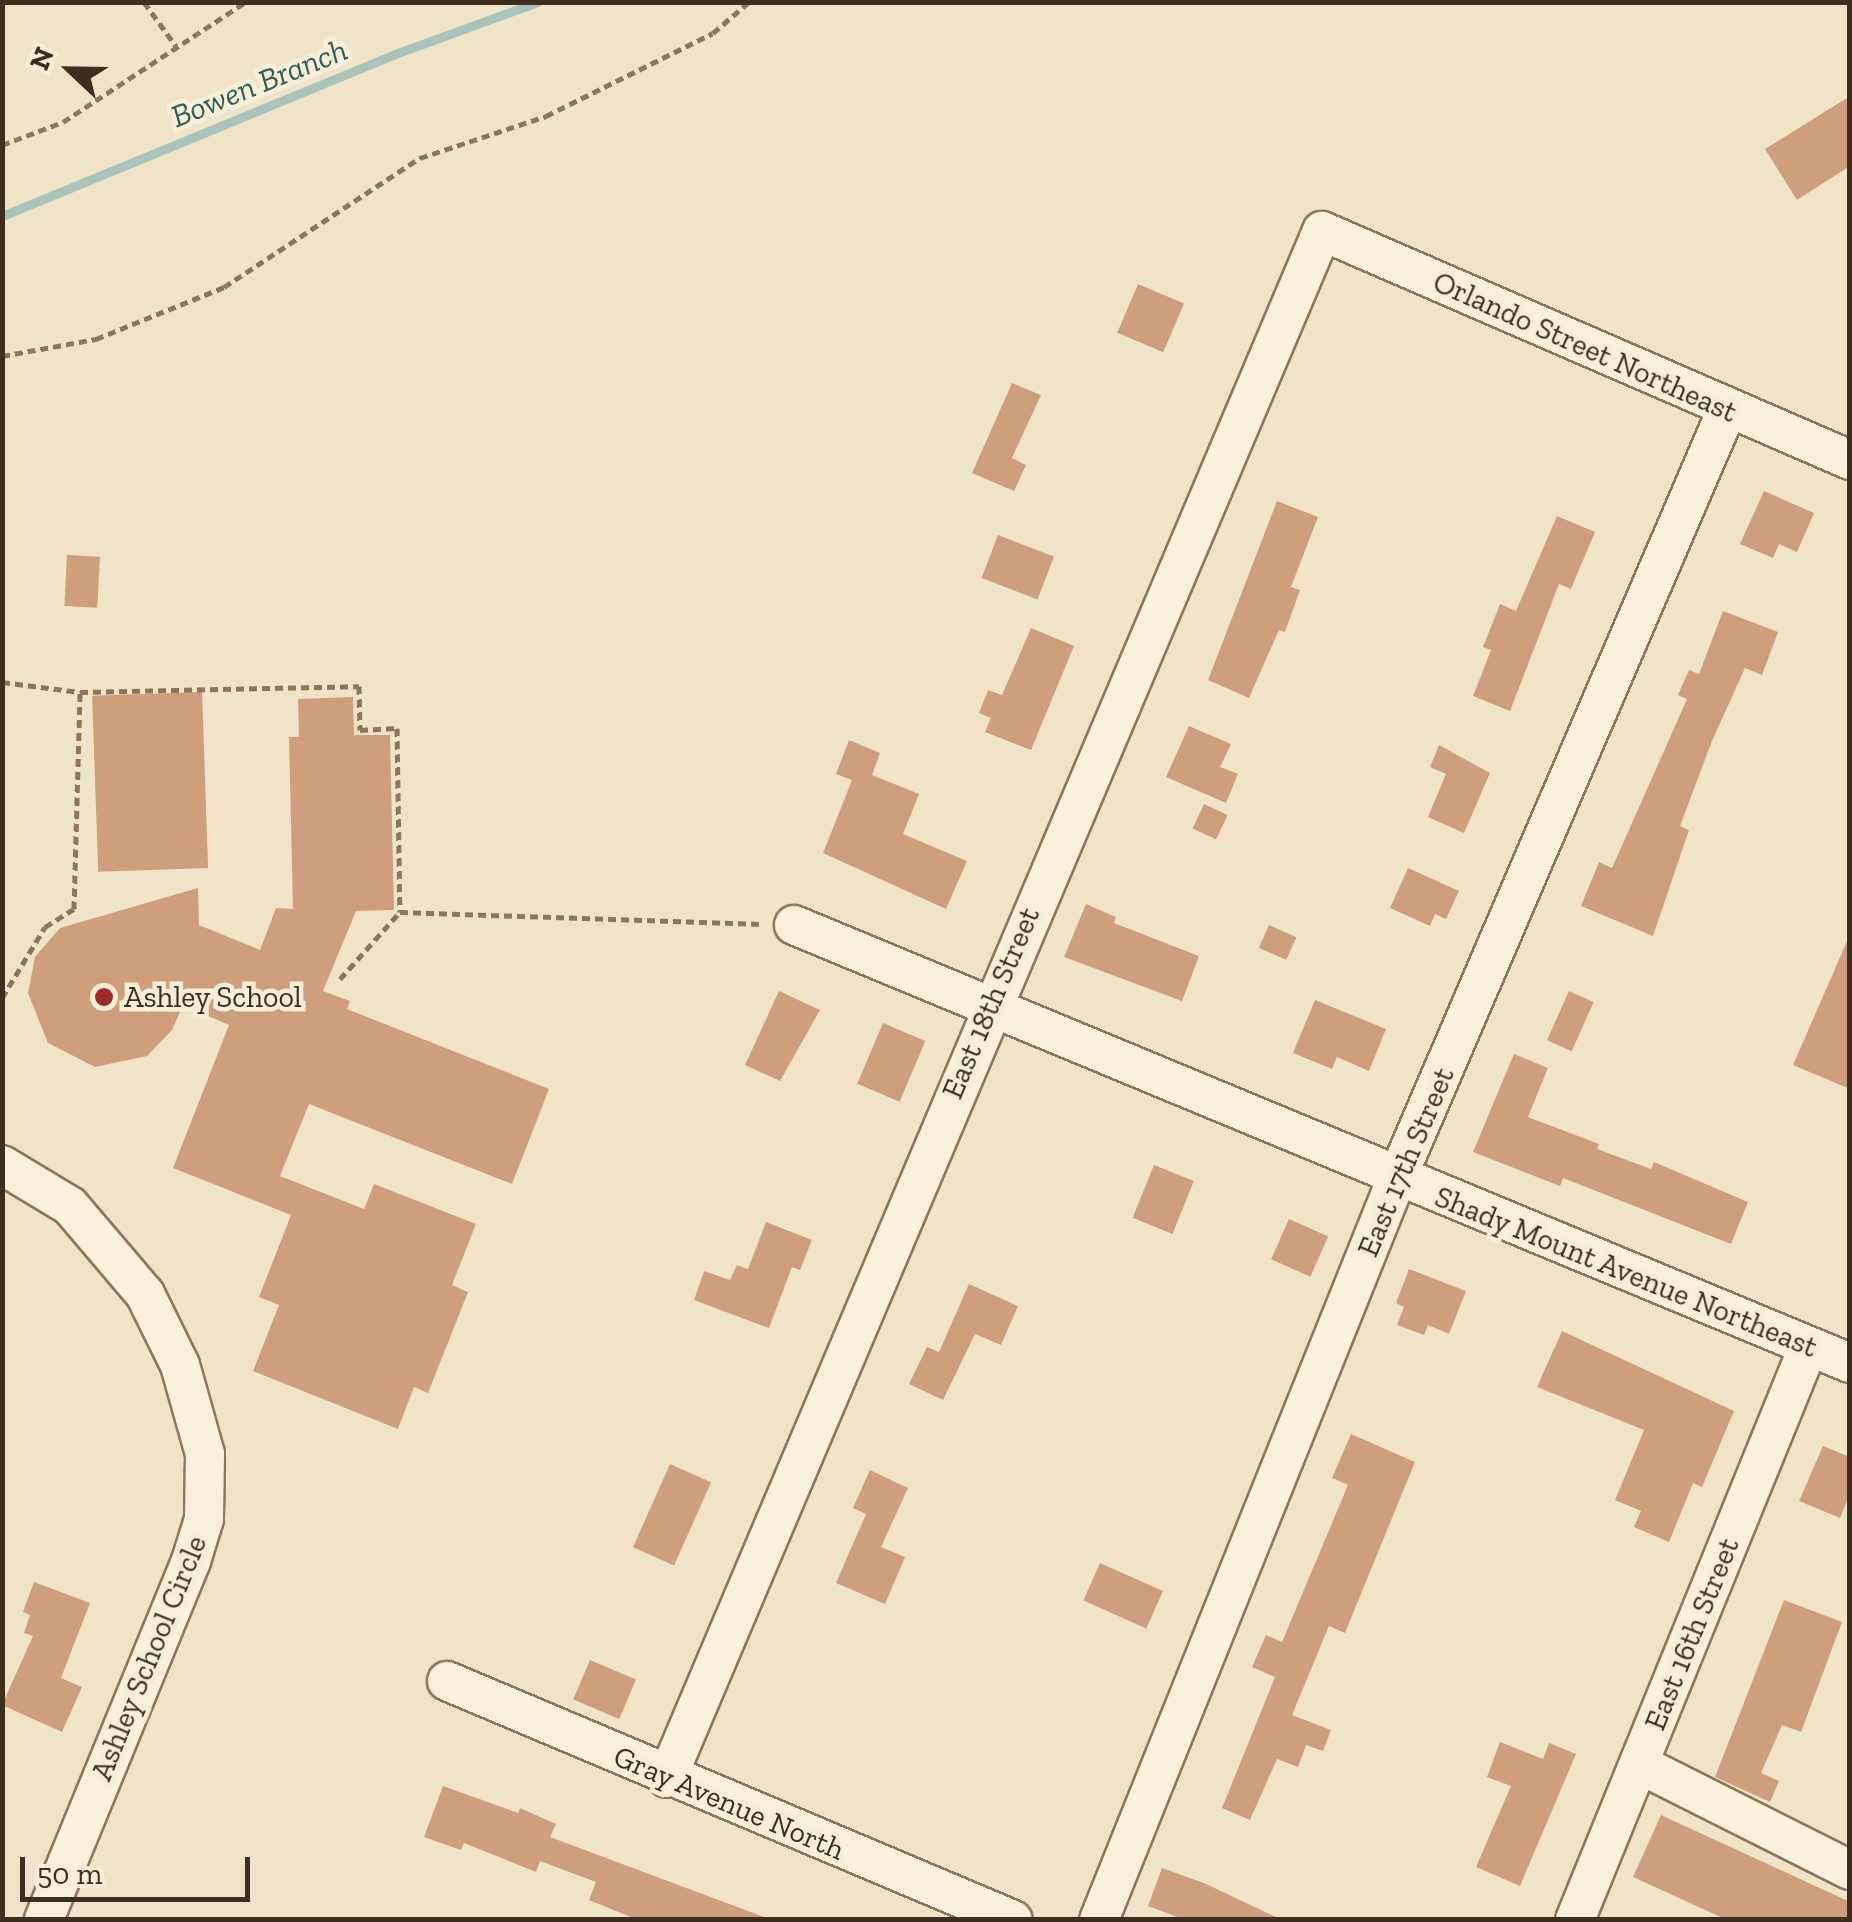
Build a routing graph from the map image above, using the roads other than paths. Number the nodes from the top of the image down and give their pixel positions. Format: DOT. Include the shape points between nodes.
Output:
graph roads {
  1 [pos="1322,231"];
  2 [pos="1728,410"];
  3 [pos="1850,460"];
  4 [pos="794,925"];
  5 [pos="989,1006"];
  6 [pos="2,1166"];
  7 [pos="1398,1178"];
  8 [pos="1808,1348"];
  9 [pos="1850,1363"];
  10 [pos="447,1681"];
  11 [pos="1639,1764"];
  12 [pos="666,1778"];
  13 [pos="1850,1870"];
  14 [pos="1582,1917"];
  15 [pos="44,1920"];
  16 [pos="1013,1920"];
  17 [pos="1099,1920"];
  1 -- 2 [label="street, Orlando Street Northeast"];
  1 -- 5 [label="street, East 18th Street"];
  2 -- 3 [label="street, Orlando Street Northeast"];
  2 -- 7 [label="street, East 17th Street"];
  4 -- 5 [label="street, Shady Mount Avenue Northeast"];
  5 -- 7 [label="street, Shady Mount Avenue Northeast"];
  5 -- 12 [label="street, East 18th Street"];
  6 -- 15 [label="street, Ashley School Circle" via="70,1206 144,1294 180,1365 206,1454 204,1520 191,1560"];
  7 -- 8 [label="street, Shady Mount Avenue Northeast"];
  7 -- 17 [label="street, East 17th Street"];
  8 -- 9 [label="street, Shady Mount Avenue Northeast"];
  8 -- 11 [label="street, East 16th Street"];
  10 -- 12 [label="street, Gray Avenue North"];
  11 -- 13 [label="street"];
  11 -- 14 [label="street, East 16th Street"];
  12 -- 16 [label="street, Gray Avenue North"];
}
